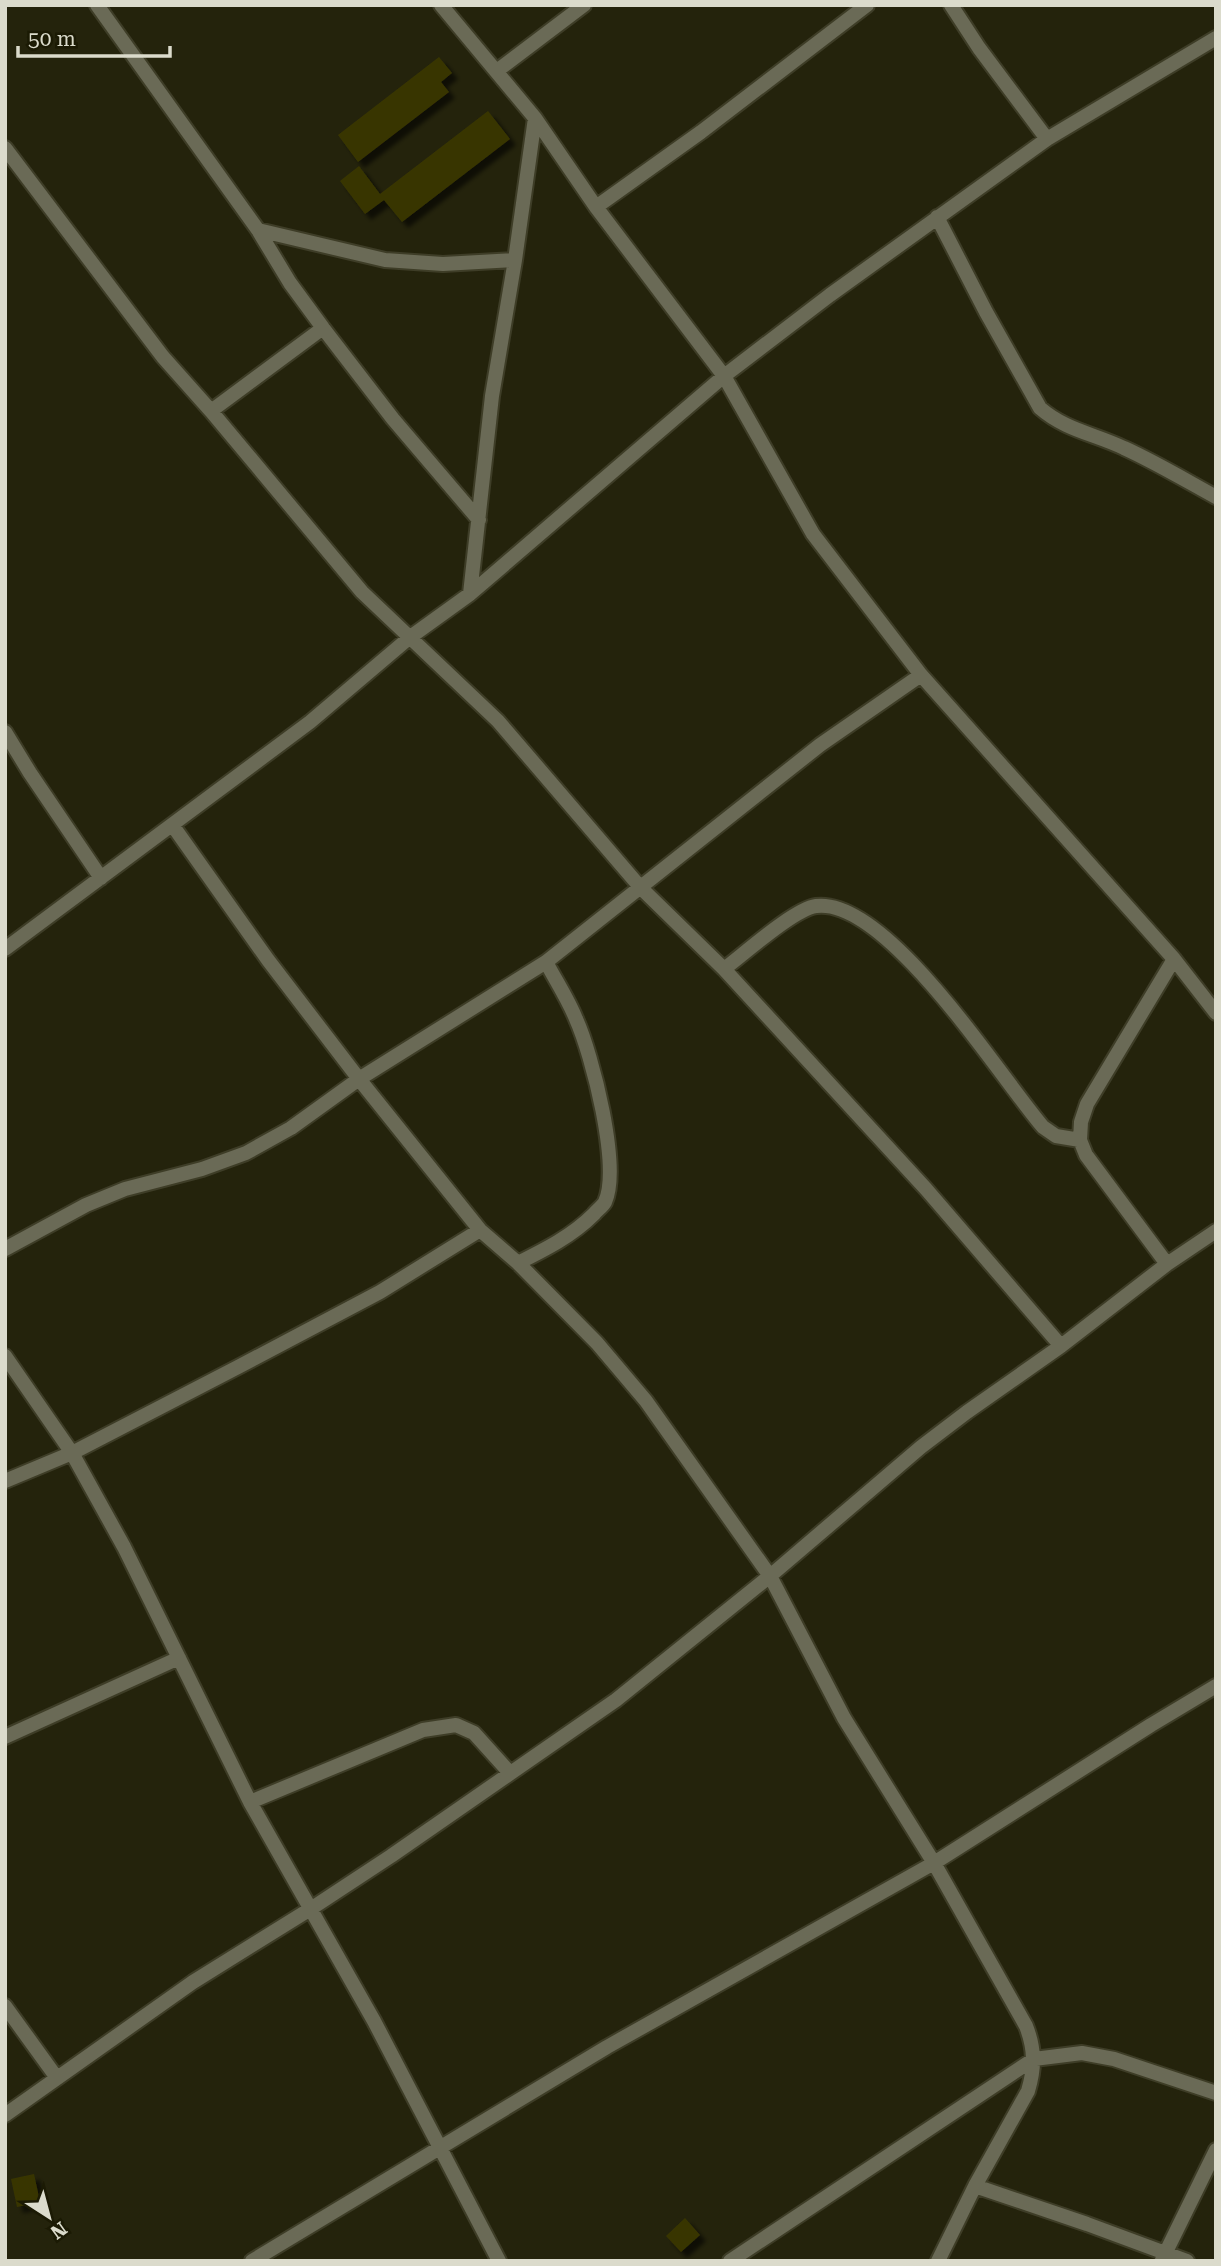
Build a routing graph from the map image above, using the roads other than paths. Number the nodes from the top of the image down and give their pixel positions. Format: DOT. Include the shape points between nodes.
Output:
graph roads {
  1 [pos="97,5"];
  2 [pos="441,5"];
  3 [pos="584,5"];
  4 [pos="867,5"];
  5 [pos="951,5"];
  6 [pos="1216,38"];
  7 [pos="498,71"];
  8 [pos="535,118"];
  9 [pos="1047,139"];
  10 [pos="5,148"];
  11 [pos="596,207"];
  12 [pos="937,217"];
  13 [pos="258,230"];
  14 [pos="515,260"];
  15 [pos="323,328"];
  16 [pos="724,376"];
  17 [pos="211,411"];
  18 [pos="1216,497"];
  19 [pos="478,520"];
  20 [pos="470,594"];
  21 [pos="409,638"];
  22 [pos="921,675"];
  23 [pos="5,732"];
  24 [pos="173,826"];
  25 [pos="101,878"];
  26 [pos="641,888"];
  27 [pos="5,948"];
  28 [pos="1174,959"];
  29 [pos="546,962"];
  30 [pos="724,969"];
  31 [pos="1216,1013"];
  32 [pos="359,1079"];
  33 [pos="1080,1140"];
  34 [pos="480,1230"];
  35 [pos="1216,1231"];
  36 [pos="5,1249"];
  37 [pos="518,1264"];
  38 [pos="1167,1264"];
  39 [pos="1061,1346"];
  40 [pos="5,1356"];
  41 [pos="72,1453"];
  42 [pos="5,1481"];
  43 [pos="770,1576"];
  44 [pos="178,1658"];
  45 [pos="1216,1686"];
  46 [pos="5,1737"];
  47 [pos="510,1773"];
  48 [pos="250,1802"];
  49 [pos="934,1863"];
  50 [pos="312,1909"];
  51 [pos="5,2006"];
  52 [pos="1034,2059"];
  53 [pos="57,2078"];
  54 [pos="1216,2093"];
  55 [pos="5,2115"];
  56 [pos="441,2148"];
  57 [pos="1216,2150"];
  58 [pos="975,2186"];
  59 [pos="1163,2257"];
  60 [pos="252,2261"];
  61 [pos="499,2261"];
  62 [pos="730,2261"];
  63 [pos="937,2261"];
  64 [pos="1186,2261"];
  1 -- 13 [label="street"];
  2 -- 7 [label="street"];
  3 -- 7 [label="street"];
  4 -- 11 [label="street"];
  5 -- 9 [label="street"];
  6 -- 9 [label="street"];
  7 -- 8 [label="street"];
  8 -- 11 [label="street"];
  8 -- 14 [label="street"];
  9 -- 12 [label="street"];
  10 -- 17 [label="street" via="163,357"];
  11 -- 16 [label="street"];
  12 -- 16 [label="street"];
  12 -- 18 [label="street" via="1041,408 1068,427 1121,446"];
  13 -- 14 [label="street" via="384,260 443,264"];
  13 -- 15 [label="street"];
  14 -- 19 [label="street" via="492,396"];
  15 -- 17 [label="street"];
  15 -- 19 [label="street"];
  16 -- 20 [label="street"];
  16 -- 22 [label="street" via="813,534"];
  17 -- 21 [label="street" via="362,592"];
  19 -- 20 [label="street"];
  20 -- 21 [label="street"];
  21 -- 24 [label="street" via="310,722"];
  21 -- 26 [label="street" via="498,721"];
  22 -- 26 [label="street" via="820,745"];
  22 -- 28 [label="street"];
  23 -- 25 [label="street"];
  24 -- 25 [label="street"];
  24 -- 32 [label="street"];
  25 -- 27 [label="street"];
  26 -- 29 [label="street"];
  26 -- 30 [label="street"];
  28 -- 31 [label="street"];
  28 -- 33 [label="street" via="1087,1104"];
  29 -- 32 [label="street"];
  29 -- 37 [label="street" via="577,1020 595,1077 611,1177 605,1203 583,1225"];
  30 -- 33 [label="street" via="814,906 834,906 852,914 905,956 1043,1127 1056,1136"];
  30 -- 39 [label="street" via="926,1189"];
  32 -- 34 [label="street"];
  32 -- 36 [label="street" via="291,1128 246,1153 112,1194"];
  33 -- 38 [label="street" via="1104,1182"];
  34 -- 37 [label="street"];
  34 -- 41 [label="street" via="380,1292"];
  35 -- 38 [label="street"];
  37 -- 43 [label="street" via="597,1343 646,1401"];
  38 -- 39 [label="street"];
  39 -- 43 [label="street" via="921,1447"];
  40 -- 41 [label="street"];
  41 -- 42 [label="street"];
  41 -- 44 [label="street"];
  43 -- 47 [label="street" via="616,1700"];
  43 -- 49 [label="street" via="844,1718"];
  44 -- 46 [label="street"];
  44 -- 48 [label="street"];
  45 -- 49 [label="street"];
  47 -- 48 [label="street" via="474,1733 456,1725 423,1730"];
  47 -- 50 [label="street"];
  48 -- 50 [label="street"];
  49 -- 52 [label="street" via="1026,2026"];
  49 -- 56 [label="street" via="607,2047"];
  50 -- 53 [label="street" via="193,1983"];
  50 -- 56 [label="street"];
  51 -- 53 [label="street"];
  52 -- 54 [label="street" via="1082,2053"];
  52 -- 58 [label="street" via="1028,2091"];
  52 -- 62 [label="street"];
  53 -- 55 [label="street"];
  56 -- 60 [label="street"];
  56 -- 61 [label="street"];
  57 -- 59 [label="street"];
  58 -- 59 [label="street" via="1087,2224"];
  58 -- 63 [label="street"];
  59 -- 64 [label="street"];
}
